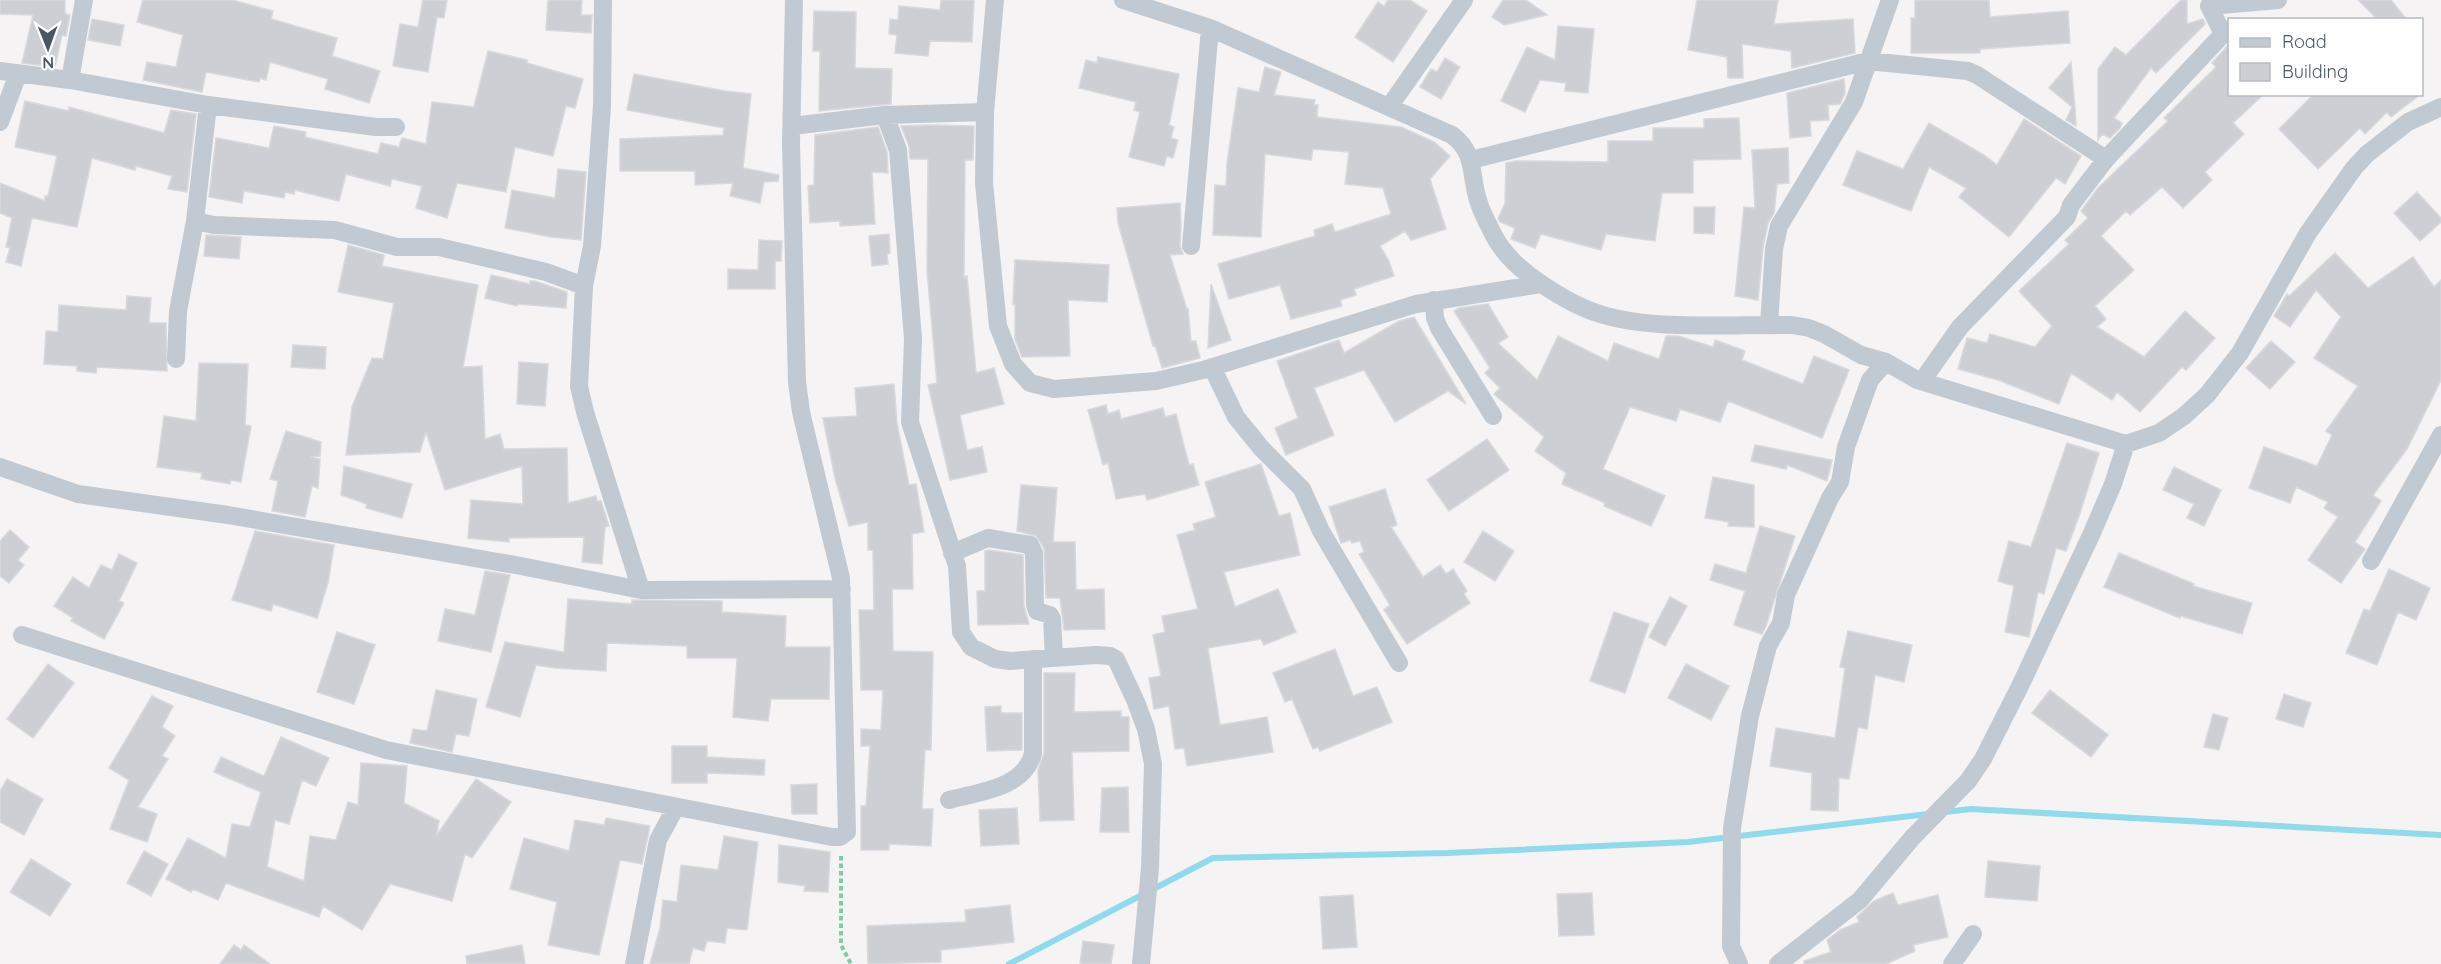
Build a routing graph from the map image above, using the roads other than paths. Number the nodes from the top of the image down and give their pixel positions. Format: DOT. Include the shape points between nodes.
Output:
graph roads {
  1 [pos="84,0"];
  2 [pos="603,0"];
  3 [pos="794,0"];
  4 [pos="995,0"];
  5 [pos="1124,0"];
  6 [pos="1464,0"];
  7 [pos="1890,0"];
  8 [pos="2278,0"];
  9 [pos="1210,28"];
  10 [pos="1868,61"];
  11 [pos="9,72"];
  12 [pos="70,80"];
  13 [pos="207,105"];
  14 [pos="1389,107"];
  15 [pos="2441,107"];
  16 [pos="985,112"];
  17 [pos="885,115"];
  18 [pos="0,122"];
  19 [pos="792,126"];
  20 [pos="396,127"];
  21 [pos="2106,159"];
  22 [pos="1471,160"];
  23 [pos="195,221"];
  24 [pos="1191,246"];
  25 [pos="1541,284"];
  26 [pos="584,286"];
  27 [pos="1434,300"];
  28 [pos="1769,325"];
  29 [pos="176,359"];
  30 [pos="1886,362"];
  31 [pos="1212,367"];
  32 [pos="1922,381"];
  33 [pos="1493,416"];
  34 [pos="2441,435"];
  35 [pos="2126,444"];
  36 [pos="0,467"];
  37 [pos="952,553"];
  38 [pos="2371,561"];
  39 [pos="842,589"];
  40 [pos="641,590"];
  41 [pos="22,635"];
  42 [pos="1054,658"];
  43 [pos="1033,659"];
  44 [pos="1399,663"];
  45 [pos="949,800"];
  46 [pos="676,807"];
  47 [pos="1973,934"];
  48 [pos="634,964"];
  49 [pos="1141,964"];
  50 [pos="1739,964"];
  51 [pos="1778,964"];
  52 [pos="1952,964"];
  1 -- 12 [label="street"];
  2 -- 26 [label="street" via="602,106 592,246"];
  3 -- 19 [label="street"];
  4 -- 16 [label="street"];
  5 -- 9 [label="street"];
  6 -- 14 [label="street"];
  7 -- 10 [label="street"];
  8 -- 21 [label="street" via="2209,6 2223,34"];
  9 -- 14 [label="street"];
  9 -- 24 [label="street"];
  10 -- 21 [label="street" via="1968,71"];
  10 -- 22 [label="street"];
  10 -- 28 [label="street" via="1854,102 1779,226"];
  11 -- 12 [label="street"];
  11 -- 18 [label="street"];
  12 -- 13 [label="street"];
  13 -- 20 [label="street"];
  13 -- 23 [label="street"];
  14 -- 22 [label="street" via="1452,135 1462,143"];
  15 -- 35 [label="street" via="2408,122 2354,168 2308,233 2240,353 2207,395 2159,433"];
  16 -- 17 [label="street"];
  16 -- 31 [label="street" via="984,183 998,326 1006,352 1022,376 1030,383 1054,389 1156,381"];
  17 -- 19 [label="street"];
  17 -- 37 [label="street" via="899,161 913,339 910,422"];
  19 -- 39 [label="street" via="797,382"];
  21 -- 32 [label="street" via="2071,205 2067,218 1960,327"];
  22 -- 25 [label="street" via="1478,201 1494,236 1510,260"];
  23 -- 26 [label="street" via="335,230 397,247 439,247 546,272"];
  23 -- 29 [label="street" via="178,310"];
  25 -- 27 [label="street"];
  25 -- 28 [label="street" via="1585,309 1616,319"];
  26 -- 40 [label="street" via="579,386"];
  27 -- 31 [label="street"];
  27 -- 33 [label="street" via="1439,328"];
  28 -- 30 [label="street" via="1809,328 1861,355"];
  30 -- 32 [label="street"];
  30 -- 50 [label="street" via="1870,380 1846,447 1840,482 1786,595 1781,622 1768,646 1749,716 1732,828 1731,946"];
  31 -- 44 [label="street" via="1236,417 1302,489 1321,531"];
  32 -- 35 [label="street"];
  34 -- 38 [label="street"];
  35 -- 51 [label="street" via="2092,533 1983,759 1968,781 1912,838 1860,900"];
  36 -- 40 [label="street" via="78,494 228,515"];
  37 -- 42 [label="street" via="988,538 1030,545 1034,553 1035,605 1037,611 1052,619"];
  37 -- 43 [label="street" via="958,574 961,632 971,647 995,659"];
  39 -- 40 [label="street"];
  39 -- 46 [label="street" via="847,832 832,837"];
  41 -- 46 [label="street" via="386,750"];
  42 -- 43 [label="street"];
  42 -- 49 [label="street" via="1096,655 1116,659 1146,729 1152,764 1150,868"];
  43 -- 45 [label="street" via="1030,765 999,786"];
  46 -- 48 [label="street" via="658,840"];
  47 -- 52 [label="street"];
}
